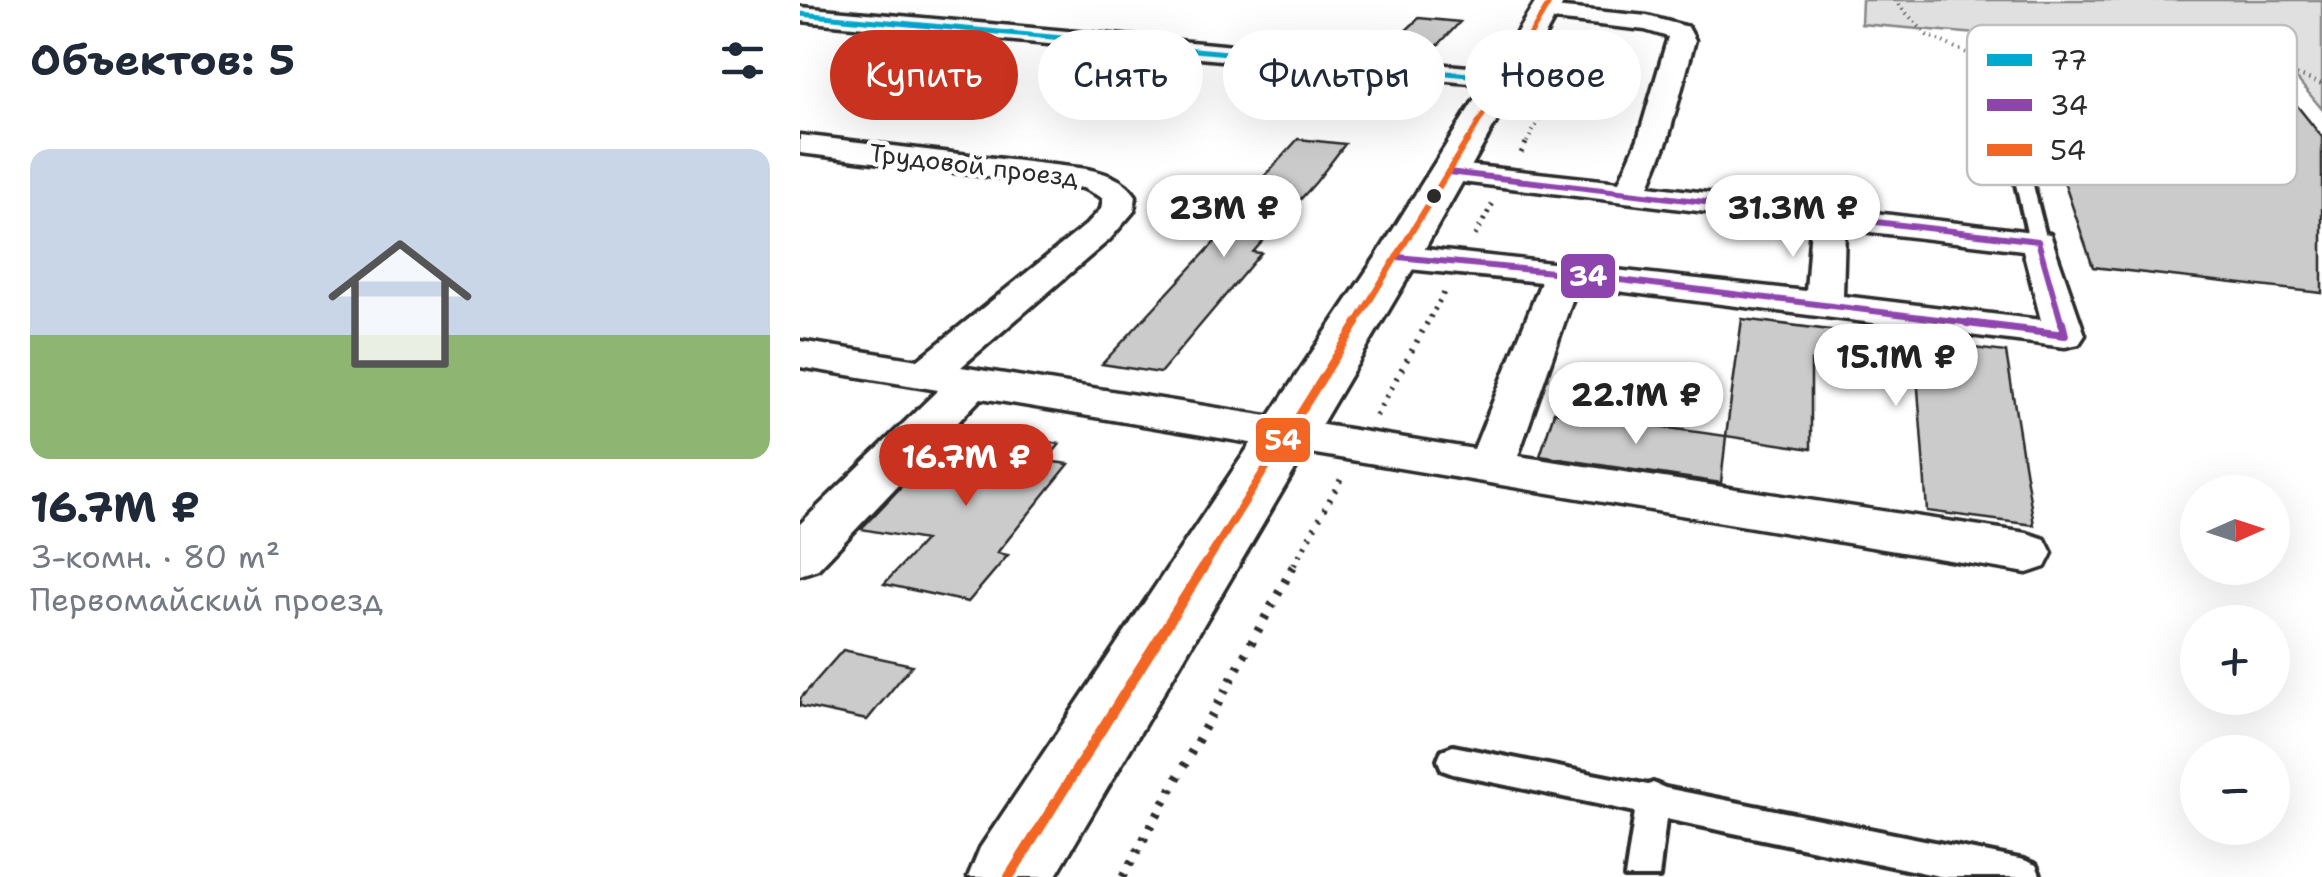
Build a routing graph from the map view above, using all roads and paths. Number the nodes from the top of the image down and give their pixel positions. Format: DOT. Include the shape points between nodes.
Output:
graph roads {
  1 [pos="1894,0"];
  2 [pos="1547,6"];
  3 [pos="800,14"];
  4 [pos="1532,30"];
  5 [pos="1967,50"];
  6 [pos="1961,51"];
  7 [pos="1967,53"];
  8 [pos="1465,75"];
  9 [pos="2297,75"];
  10 [pos="2322,84"];
  11 [pos="1478,120"];
  12 [pos="800,144"];
  13 [pos="1448,172"];
  14 [pos="2025,185"];
  15 [pos="1630,193"];
  16 [pos="1828,217"];
  17 [pos="2038,240"];
  18 [pos="1398,257"];
  19 [pos="1563,273"];
  20 [pos="1824,305"];
  21 [pos="800,354"];
  22 [pos="928,373"];
  23 [pos="974,380"];
  24 [pos="1286,435"];
  25 [pos="1490,468"];
  26 [pos="2027,553"];
  27 [pos="800,554"];
  28 [pos="1453,760"];
  29 [pos="1653,798"];
  30 [pos="1009,877"];
  31 [pos="1642,877"];
  32 [pos="2024,877"];
  1 -- 6 [label="path" via="1927,35"];
  2 -- 4 [label="main road"];
  2 -- 15 [label="street" via="1680,32 1653,139"];
  3 -- 8 [label="street"];
  5 -- 6 [label="path"];
  6 -- 7 [label="path"];
  9 -- 10 [label="path"];
  11 -- 13 [label="main road"];
  12 -- 22 [label="street, Трудовой проезд" via="1088,178 1120,196 1117,211 1098,232"];
  13 -- 15 [label="street"];
  13 -- 18 [label="main road"];
  14 -- 17 [label="lane"];
  15 -- 16 [label="street"];
  16 -- 17 [label="street"];
  16 -- 20 [label="street"];
  17 -- 20 [label="street" via="2065,335"];
  18 -- 19 [label="street"];
  18 -- 24 [label="main road"];
  19 -- 20 [label="street"];
  19 -- 25 [label="street"];
  21 -- 22 [label="street"];
  22 -- 23 [label="street"];
  23 -- 24 [label="street"];
  23 -- 27 [label="street"];
  24 -- 25 [label="street"];
  24 -- 30 [label="main road"];
  25 -- 26 [label="street" via="1833,504"];
  28 -- 29 [label="lane"];
  29 -- 31 [label="lane"];
  29 -- 32 [label="lane"];
}
